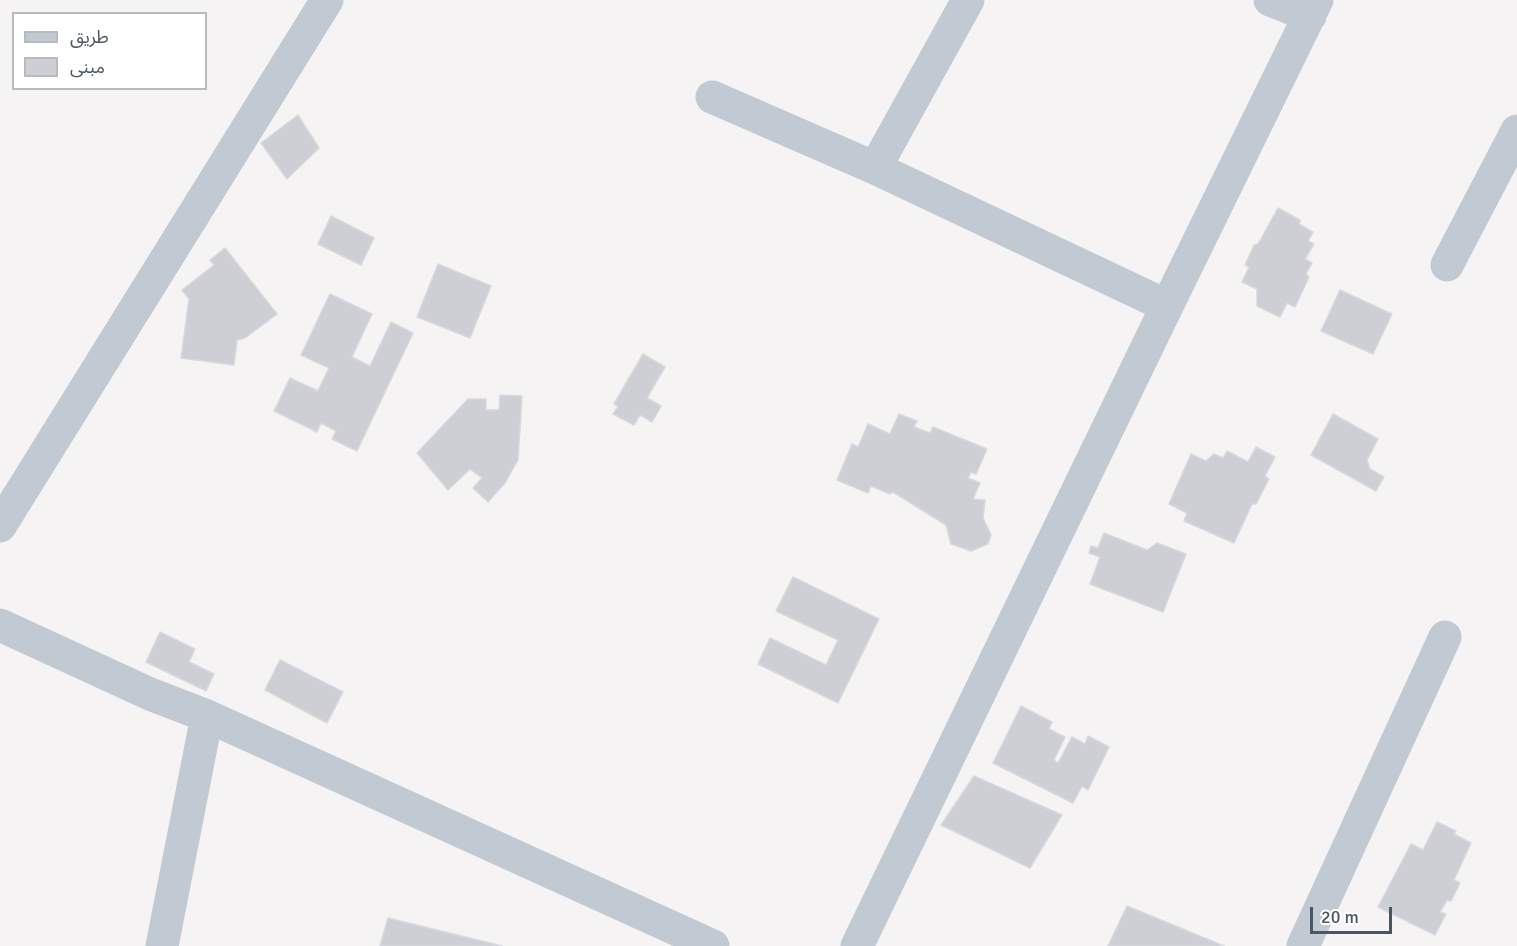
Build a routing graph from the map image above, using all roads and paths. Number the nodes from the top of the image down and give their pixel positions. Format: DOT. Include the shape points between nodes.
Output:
graph roads {
  1 [pos="327,0"];
  2 [pos="968,0"];
  3 [pos="1270,0"];
  4 [pos="1314,8"];
  5 [pos="712,97"];
  6 [pos="1517,131"];
  7 [pos="875,168"];
  8 [pos="1447,265"];
  9 [pos="1167,306"];
  10 [pos="0,526"];
  11 [pos="0,625"];
  12 [pos="1445,637"];
  13 [pos="207,716"];
  14 [pos="162,946"];
  15 [pos="713,946"];
  16 [pos="857,946"];
  17 [pos="1303,946"];
  1 -- 10 [label="street"];
  2 -- 7 [label="street"];
  3 -- 4 [label="street"];
  4 -- 9 [label="street"];
  5 -- 7 [label="street"];
  6 -- 8 [label="street"];
  7 -- 9 [label="street"];
  9 -- 16 [label="street"];
  11 -- 13 [label="street"];
  12 -- 17 [label="street"];
  13 -- 14 [label="street"];
  13 -- 15 [label="street"];
}
